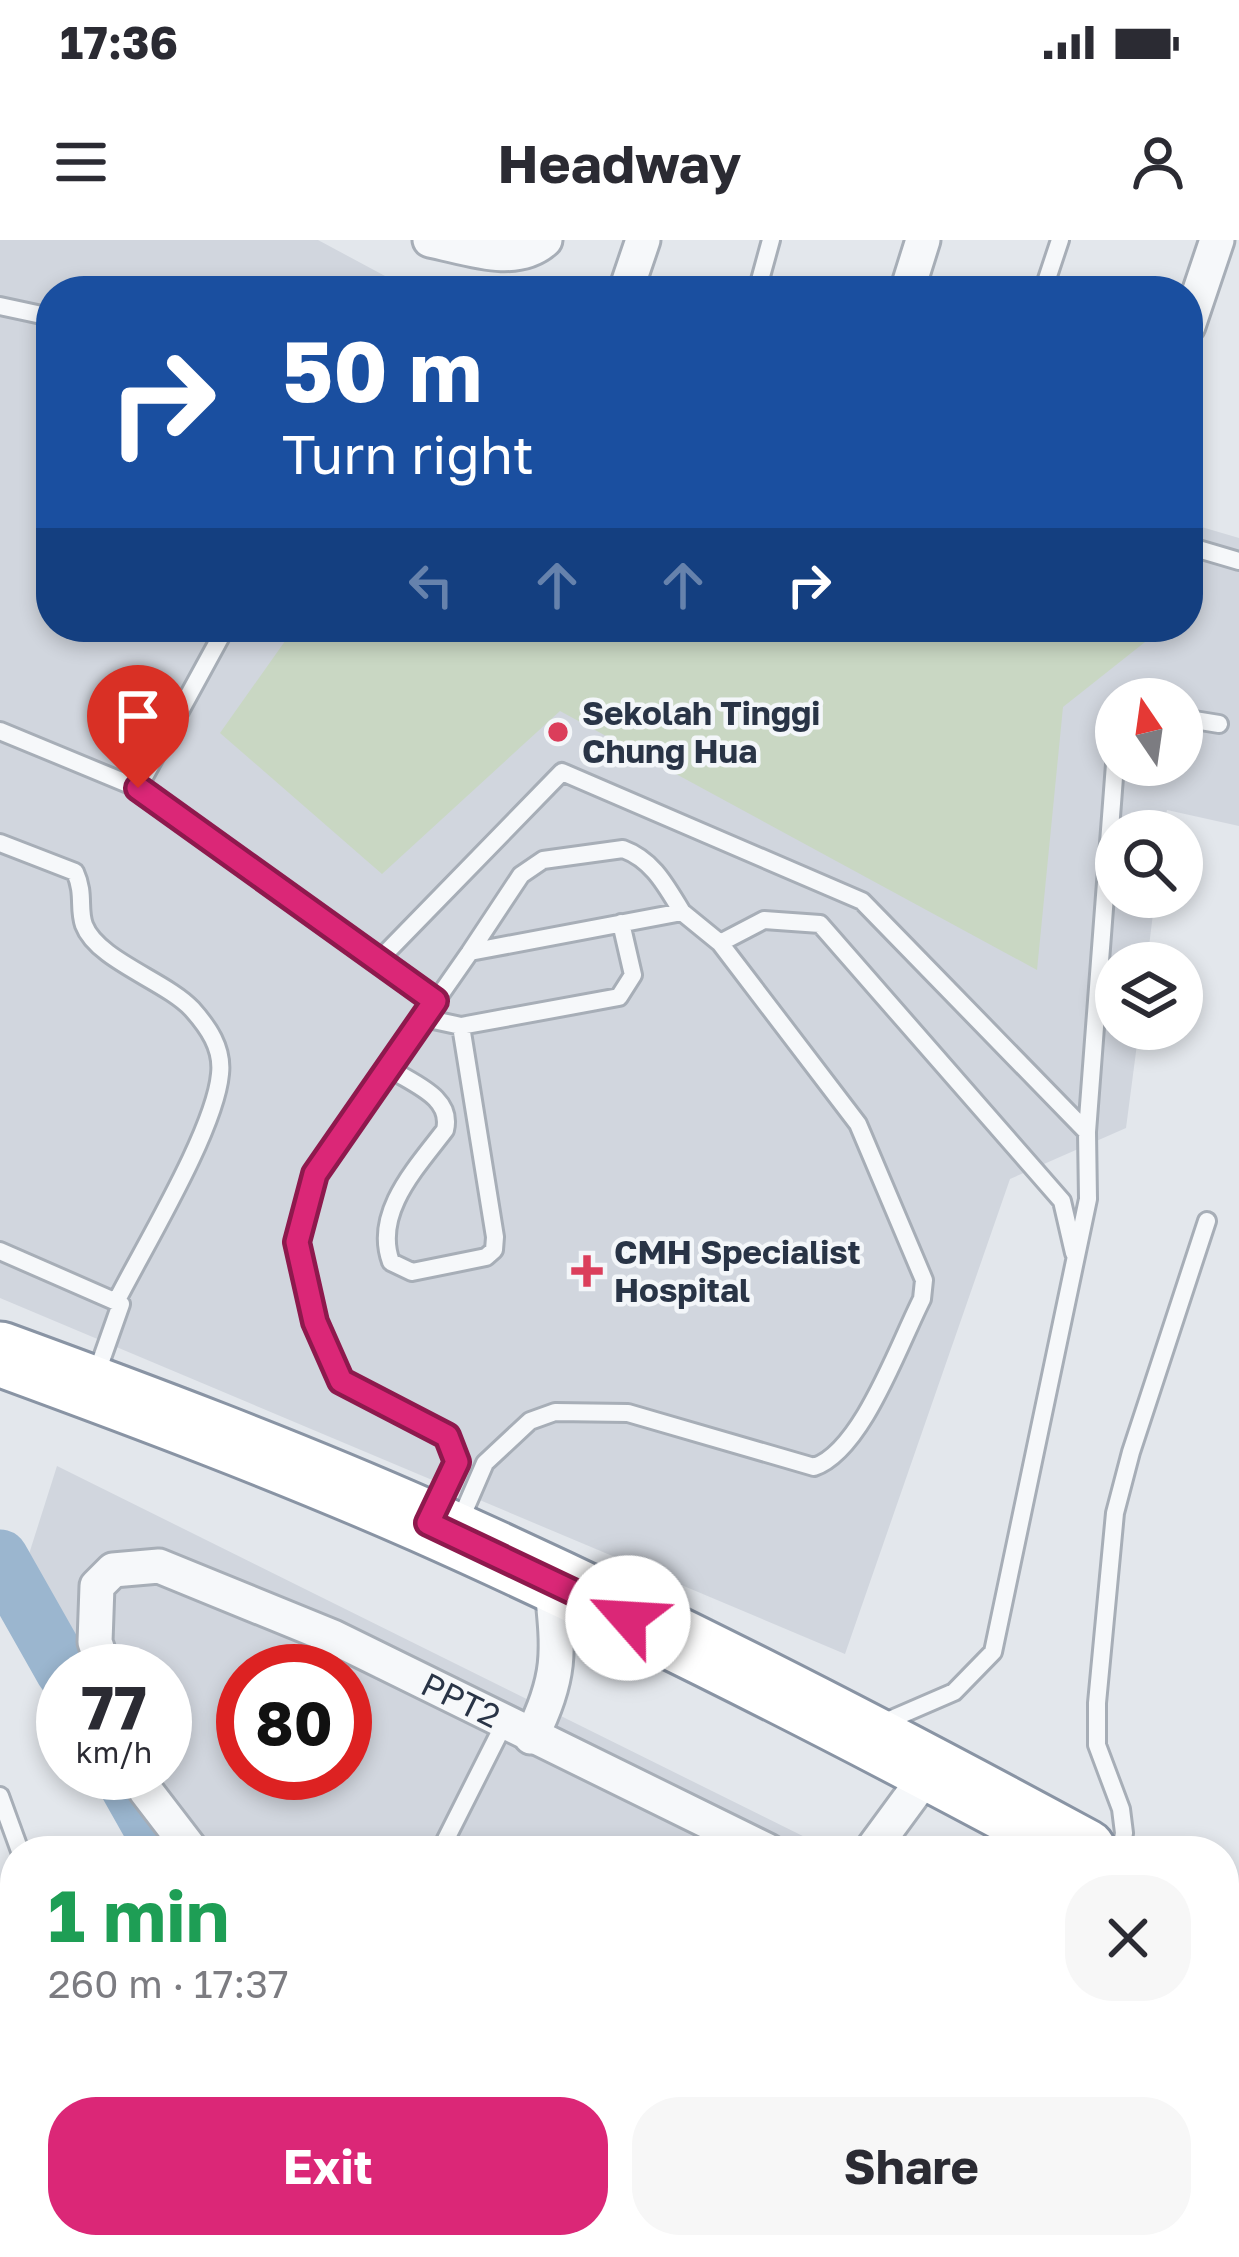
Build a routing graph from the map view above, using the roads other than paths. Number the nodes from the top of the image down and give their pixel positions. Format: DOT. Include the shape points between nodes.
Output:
graph roads {
  1 [pos="430,240"];
  2 [pos="545,240"];
  3 [pos="643,240"];
  4 [pos="771,240"];
  5 [pos="923,240"];
  6 [pos="1060,240"];
  7 [pos="1217,240"];
  8 [pos="631,276"];
  9 [pos="761,276"];
  10 [pos="912,276"];
  11 [pos="1047,276"];
  12 [pos="1203,282"];
  13 [pos="0,306"];
  14 [pos="36,314"];
  15 [pos="1203,551"];
  16 [pos="1239,562"];
  17 [pos="218,642"];
  18 [pos="1203,721"];
  19 [pos="1219,724"];
  20 [pos="0,730"];
  21 [pos="1113,786"];
  22 [pos="138,788"];
  23 [pos="0,843"];
  24 [pos="682,912"];
  25 [pos="621,923"];
  26 [pos="720,944"];
  27 [pos="470,952"];
  28 [pos="378,961"];
  29 [pos="435,1001"];
  30 [pos="424,1018"];
  31 [pos="461,1026"];
  32 [pos="388,1068"];
  33 [pos="1087,1132"];
  34 [pos="1207,1221"];
  35 [pos="0,1251"];
  36 [pos="1076,1259"];
  37 [pos="117,1300"];
  38 [pos="0,1354"];
  39 [pos="92,1388"];
  40 [pos="441,1529"];
  41 [pos="551,1579"];
  42 [pos="96,1644"];
  43 [pos="518,1731"];
  44 [pos="860,1733"];
  45 [pos="932,1768"];
  46 [pos="2,1800"];
  47 [pos="153,1800"];
  48 [pos="15,1836"];
  49 [pos="180,1836"];
  50 [pos="450,1836"];
  51 [pos="737,1836"];
  52 [pos="882,1836"];
  53 [pos="1057,1836"];
  54 [pos="1124,1836"];
  1 -- 2 [label="street" via="508,255"];
  3 -- 8 [label="street"];
  4 -- 9 [label="lane"];
  5 -- 10 [label="street"];
  6 -- 11 [label="lane"];
  7 -- 12 [label="street"];
  13 -- 14 [label="lane"];
  15 -- 16 [label="lane"];
  17 -- 22 [label="lane"];
  18 -- 19 [label="lane"];
  20 -- 22 [label="lane"];
  21 -- 33 [label="lane"];
  22 -- 28 [label="lane"];
  23 -- 37 [label="lane" via="74,872 93,939 189,1006 217,1041 221,1073 210,1112"];
  24 -- 25 [label="lane"];
  24 -- 26 [label="lane"];
  24 -- 27 [label="lane" via="635,854 543,860 521,875"];
  25 -- 27 [label="lane"];
  25 -- 31 [label="lane" via="633,975 619,997"];
  26 -- 36 [label="lane" via="764,920 820,923 1061,1201"];
  26 -- 40 [label="lane" via="858,1124 924,1280 922,1299 854,1436 831,1461 814,1467 628,1413 555,1412 530,1421 485,1463"];
  27 -- 29 [label="lane"];
  28 -- 29 [label="lane"];
  28 -- 33 [label="lane" via="562,772 862,901"];
  29 -- 30 [label="lane"];
  30 -- 31 [label="lane"];
  30 -- 32 [label="lane"];
  31 -- 32 [label="lane" via="495,1237 486,1257 412,1272 391,1262 383,1240 389,1212 448,1117 443,1104"];
  32 -- 40 [label="lane" via="315,1174 297,1242 315,1322 341,1381 447,1436 457,1462"];
  33 -- 36 [label="lane" via="1088,1199"];
  34 -- 54 [label="lane" via="1115,1514 1097,1745"];
  35 -- 37 [label="lane"];
  36 -- 44 [label="lane" via="993,1652 954,1692"];
  37 -- 39 [label="lane" via="122,1309"];
  38 -- 39 [label="highway"];
  39 -- 40 [label="highway"];
  40 -- 41 [label="highway"];
  41 -- 43 [label="street" via="559,1654 551,1697"];
  41 -- 44 [label="highway"];
  42 -- 43 [label="street, PPT2" via="98,1586 113,1570 159,1565 333,1637"];
  43 -- 50 [label="lane"];
  43 -- 51 [label="street, PPT2"];
  44 -- 45 [label="highway"];
  45 -- 52 [label="street"];
  45 -- 53 [label="highway"];
  46 -- 48 [label="lane"];
  47 -- 49 [label="street"];
}
